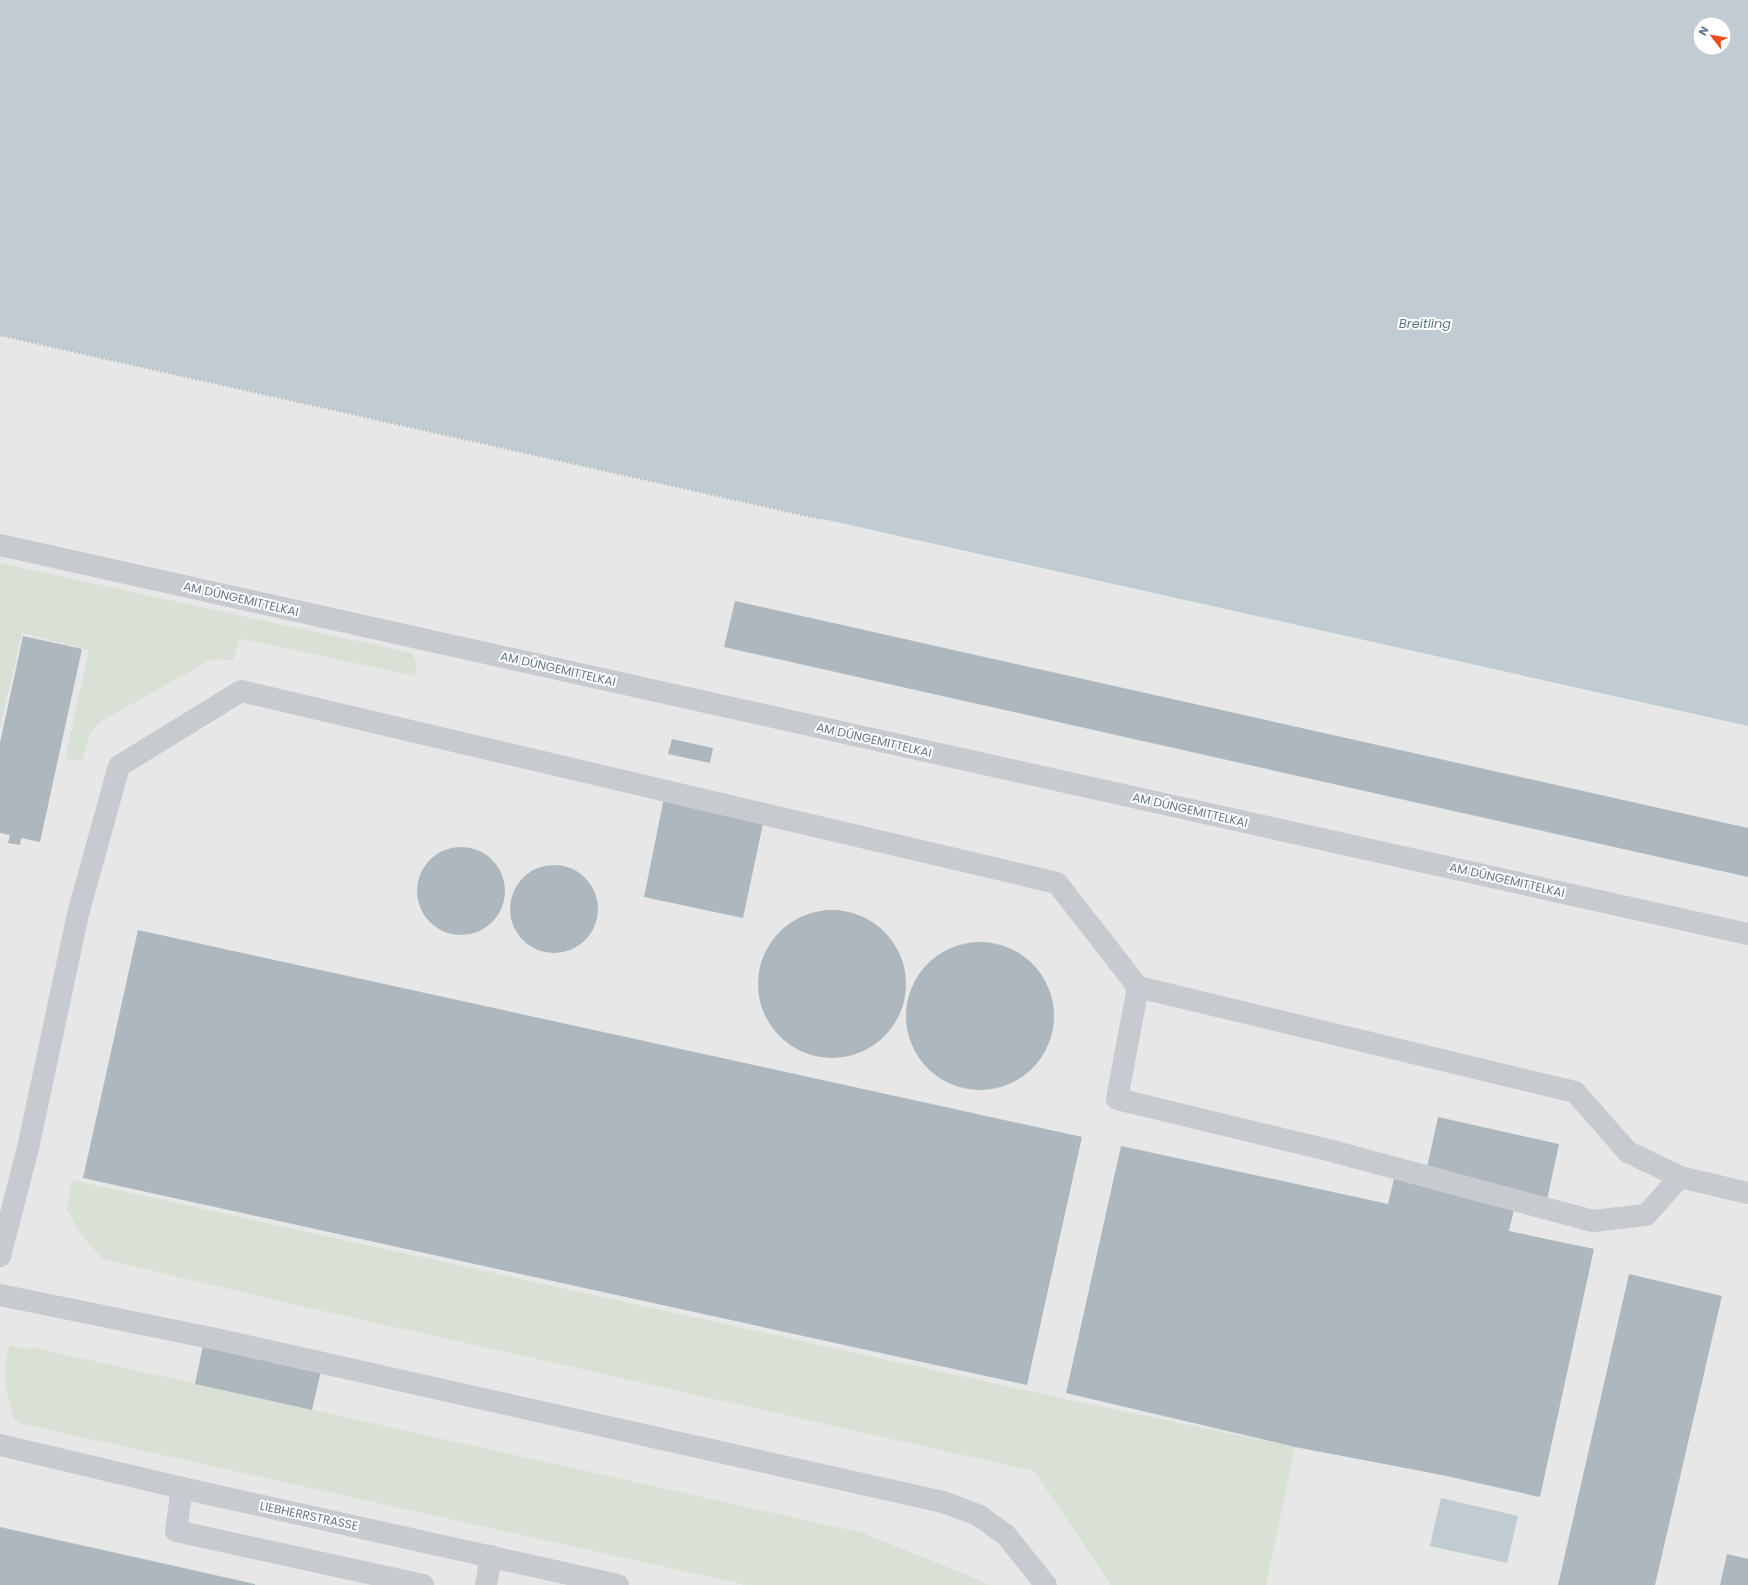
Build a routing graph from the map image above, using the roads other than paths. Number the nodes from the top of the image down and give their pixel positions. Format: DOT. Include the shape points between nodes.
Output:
graph roads {
  1 [pos="0,545"];
  2 [pos="1748,934"];
  3 [pos="1138,987"];
  4 [pos="1680,1177"];
  5 [pos="1748,1193"];
  6 [pos="0,1256"];
  7 [pos="0,1295"];
  8 [pos="0,1445"];
  9 [pos="182,1488"];
  10 [pos="491,1556"];
  11 [pos="423,1585"];
  12 [pos="486,1585"];
  13 [pos="618,1585"];
  14 [pos="1046,1585"];
  1 -- 2 [label="street, AM DÜNGEMITTELKAI"];
  3 -- 4 [label="street" via="1575,1092 1628,1152"];
  3 -- 4 [label="street" via="1117,1099 1328,1150 1593,1221 1646,1215"];
  3 -- 6 [label="street" via="1057,883 241,691 119,766 78,914 28,1148"];
  4 -- 5 [label="street"];
  7 -- 14 [label="street" via="224,1340 943,1502 978,1515 1006,1535"];
  8 -- 9 [label="street, LIEBHERRSTRASSE"];
  9 -- 10 [label="street, LIEBHERRSTRASSE"];
  9 -- 11 [label="street" via="176,1531"];
  10 -- 12 [label="street"];
  10 -- 13 [label="street, LIEBHERRSTRASSE"];
}
